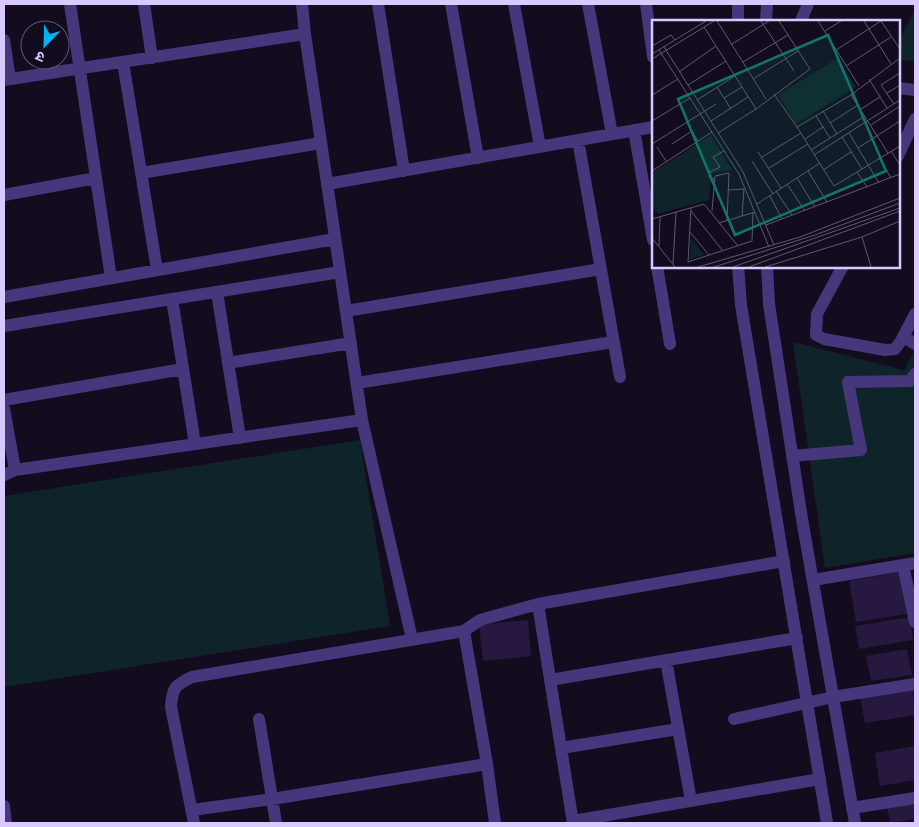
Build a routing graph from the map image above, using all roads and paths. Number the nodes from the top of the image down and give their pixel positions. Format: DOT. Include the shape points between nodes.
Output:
graph roads {
  1 [pos="70,4"];
  2 [pos="144,4"];
  3 [pos="302,4"];
  4 [pos="378,4"];
  5 [pos="451,4"];
  6 [pos="514,4"];
  7 [pos="588,4"];
  8 [pos="646,4"];
  9 [pos="738,4"];
  10 [pos="767,4"];
  11 [pos="808,4"];
  12 [pos="738,20"];
  13 [pos="766,20"];
  14 [pos="801,20"];
  15 [pos="305,34"];
  16 [pos="4,40"];
  17 [pos="652,49"];
  18 [pos="152,58"];
  19 [pos="123,62"];
  20 [pos="79,68"];
  21 [pos="7,79"];
  22 [pos="899,88"];
  23 [pos="915,90"];
  24 [pos="915,119"];
  25 [pos="652,127"];
  26 [pos="634,130"];
  27 [pos="612,134"];
  28 [pos="578,140"];
  29 [pos="321,143"];
  30 [pos="540,147"];
  31 [pos="899,154"];
  32 [pos="478,158"];
  33 [pos="404,171"];
  34 [pos="141,173"];
  35 [pos="96,178"];
  36 [pos="327,184"];
  37 [pos="4,195"];
  38 [pos="652,234"];
  39 [pos="335,238"];
  40 [pos="657,268"];
  41 [pos="738,268"];
  42 [pos="767,268"];
  43 [pos="842,268"];
  44 [pos="601,269"];
  45 [pos="157,270"];
  46 [pos="340,272"];
  47 [pos="111,278"];
  48 [pos="217,292"];
  49 [pos="4,297"];
  50 [pos="172,299"];
  51 [pos="346,311"];
  52 [pos="915,314"];
  53 [pos="4,326"];
  54 [pos="904,336"];
  55 [pos="614,342"];
  56 [pos="351,343"];
  57 [pos="670,344"];
  58 [pos="915,344"];
  59 [pos="228,363"];
  60 [pos="183,369"];
  61 [pos="915,374"];
  62 [pos="620,378"];
  63 [pos="357,383"];
  64 [pos="4,400"];
  65 [pos="4,408"];
  66 [pos="362,420"];
  67 [pos="240,438"];
  68 [pos="195,444"];
  69 [pos="792,456"];
  70 [pos="9,473"];
  71 [pos="784,562"];
  72 [pos="909,564"];
  73 [pos="813,580"];
  74 [pos="538,604"];
  75 [pos="915,622"];
  76 [pos="464,631"];
  77 [pos="797,638"];
  78 [pos="412,639"];
  79 [pos="666,660"];
  80 [pos="550,680"];
  81 [pos="915,684"];
  82 [pos="833,697"];
  83 [pos="807,703"];
  84 [pos="259,719"];
  85 [pos="734,719"];
  86 [pos="678,729"];
  87 [pos="561,748"];
  88 [pos="487,764"];
  89 [pos="820,779"];
  90 [pos="915,798"];
  91 [pos="272,799"];
  92 [pos="691,801"];
  93 [pos="4,806"];
  94 [pos="852,808"];
  95 [pos="192,810"];
  96 [pos="573,822"];
  97 [pos="6,823"];
  98 [pos="194,823"];
  99 [pos="276,823"];
  100 [pos="495,823"];
  101 [pos="827,823"];
  102 [pos="855,823"];
  1 -- 20 [label="street"];
  2 -- 18 [label="street"];
  3 -- 15 [label="street"];
  4 -- 33 [label="street"];
  5 -- 32 [label="street"];
  6 -- 30 [label="street"];
  7 -- 27 [label="street"];
  8 -- 17 [label="street"];
  9 -- 12 [label="street"];
  10 -- 13 [label="street"];
  11 -- 14 [label="street"];
  15 -- 18 [label="street"];
  15 -- 29 [label="street"];
  16 -- 21 [label="street"];
  18 -- 19 [label="street"];
  19 -- 20 [label="street"];
  19 -- 34 [label="street"];
  20 -- 21 [label="street"];
  20 -- 35 [label="street"];
  22 -- 23 [label="street"];
  24 -- 31 [label="street"];
  25 -- 26 [label="street"];
  26 -- 27 [label="street"];
  26 -- 38 [label="street"];
  27 -- 28 [label="street"];
  28 -- 30 [label="street"];
  28 -- 44 [label="street"];
  29 -- 34 [label="street"];
  29 -- 36 [label="street"];
  30 -- 32 [label="street"];
  32 -- 33 [label="street"];
  33 -- 36 [label="street"];
  34 -- 45 [label="street"];
  35 -- 37 [label="street"];
  35 -- 47 [label="street"];
  36 -- 39 [label="street"];
  39 -- 45 [label="street"];
  39 -- 46 [label="street"];
  40 -- 57 [label="street"];
  41 -- 71 [label="street" via="741,305"];
  42 -- 69 [label="street" via="769,304"];
  43 -- 54 [label="street" via="817,314 816,335 885,350 895,349"];
  44 -- 51 [label="street"];
  44 -- 55 [label="street"];
  45 -- 47 [label="street"];
  46 -- 48 [label="street"];
  46 -- 51 [label="street"];
  47 -- 49 [label="street"];
  48 -- 50 [label="street"];
  48 -- 59 [label="street"];
  50 -- 53 [label="street"];
  50 -- 60 [label="street"];
  51 -- 56 [label="street"];
  52 -- 54 [label="street"];
  54 -- 58 [label="street"];
  55 -- 62 [label="street"];
  55 -- 63 [label="street"];
  56 -- 59 [label="street"];
  56 -- 63 [label="street"];
  59 -- 67 [label="street"];
  60 -- 64 [label="street"];
  60 -- 68 [label="street"];
  61 -- 69 [label="street" via="910,381 848,382 861,450"];
  63 -- 66 [label="street"];
  65 -- 70 [label="street"];
  66 -- 67 [label="street"];
  66 -- 78 [label="street"];
  67 -- 68 [label="street"];
  68 -- 70 [label="street"];
  69 -- 73 [label="street"];
  71 -- 74 [label="street"];
  71 -- 77 [label="street"];
  72 -- 73 [label="street"];
  72 -- 75 [label="street"];
  73 -- 82 [label="street"];
  74 -- 76 [label="street" via="480,620"];
  74 -- 80 [label="street"];
  76 -- 78 [label="street"];
  76 -- 88 [label="street"];
  77 -- 79 [label="street"];
  77 -- 83 [label="street"];
  78 -- 95 [label="street" via="192,677 179,683 172,692 171,707"];
  79 -- 80 [label="street"];
  79 -- 86 [label="street"];
  80 -- 87 [label="street"];
  81 -- 82 [label="street"];
  82 -- 83 [label="street"];
  82 -- 94 [label="street"];
  83 -- 85 [label="street"];
  83 -- 89 [label="street"];
  84 -- 91 [label="street"];
  86 -- 87 [label="street"];
  86 -- 92 [label="street"];
  87 -- 96 [label="street"];
  88 -- 91 [label="street"];
  88 -- 100 [label="street"];
  89 -- 92 [label="street"];
  89 -- 101 [label="street"];
  90 -- 94 [label="street"];
  91 -- 95 [label="street"];
  91 -- 99 [label="street"];
  92 -- 96 [label="street"];
  93 -- 97 [label="street"];
  94 -- 102 [label="street"];
  95 -- 98 [label="street"];
}
